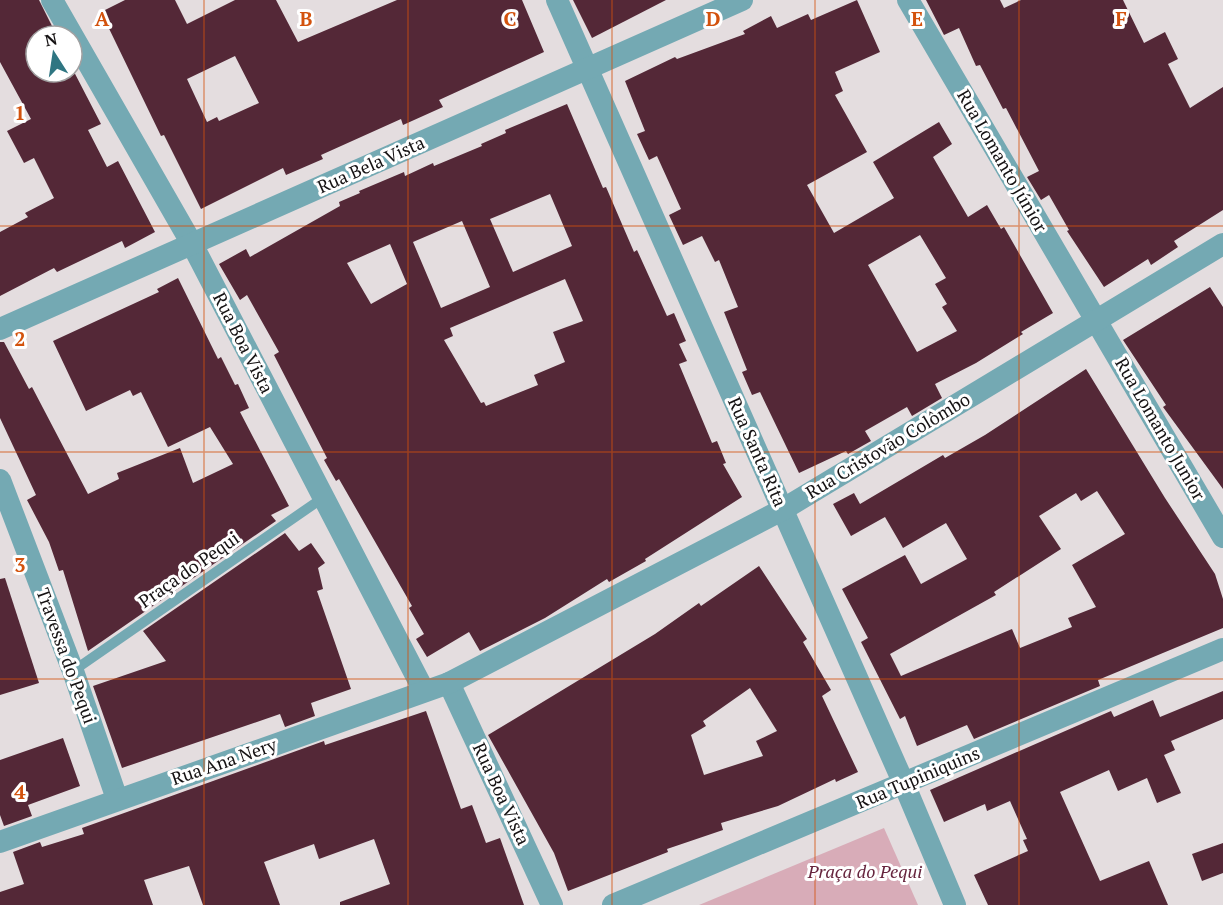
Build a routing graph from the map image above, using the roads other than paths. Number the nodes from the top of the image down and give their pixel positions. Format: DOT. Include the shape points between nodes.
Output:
graph roads {
  1 [pos="52,0"];
  2 [pos="557,0"];
  3 [pos="742,0"];
  4 [pos="908,0"];
  5 [pos="587,68"];
  6 [pos="192,244"];
  7 [pos="1223,244"];
  8 [pos="1097,321"];
  9 [pos="0,329"];
  10 [pos="0,480"];
  11 [pos="324,497"];
  12 [pos="782,510"];
  13 [pos="1223,537"];
  14 [pos="1223,649"];
  15 [pos="73,671"];
  16 [pos="449,682"];
  17 [pos="424,691"];
  18 [pos="904,784"];
  19 [pos="117,800"];
  20 [pos="0,842"];
  21 [pos="552,905"];
  22 [pos="613,905"];
  23 [pos="955,905"];
  1 -- 6 [label="street, Rua Boa Vista"];
  2 -- 5 [label="street, Rua Santa Rita"];
  3 -- 5 [label="street, Rua Bela Vista"];
  4 -- 8 [label="street, Rua Lomanto Júnior"];
  5 -- 6 [label="street, Rua Bela Vista"];
  5 -- 12 [label="street, Rua Santa Rita"];
  6 -- 9 [label="street, Rua Bela Vista"];
  6 -- 11 [label="street, Rua Boa Vista"];
  7 -- 8 [label="street, Rua Cristovão Colômbo"];
  8 -- 12 [label="street, Rua Cristovão Colômbo"];
  8 -- 13 [label="street, Rua Lomanto Junior"];
  10 -- 15 [label="street, Travessa do Pequi"];
  11 -- 15 [label="lane, Praça do Pequi"];
  11 -- 17 [label="street, Rua Boa Vista"];
  12 -- 16 [label="street, Rua Cristovão Colômbo"];
  12 -- 18 [label="street, Rua Santa Rita"];
  14 -- 18 [label="street, Rua Tupiniquins"];
  15 -- 19 [label="street, Travessa do Pequi"];
  16 -- 17 [label="street, Rua Ana Nery"];
  16 -- 21 [label="street, Rua Boa Vista"];
  17 -- 19 [label="street, Rua Ana Nery"];
  18 -- 22 [label="street, Rua Tupiniquins"];
  18 -- 23 [label="street, Rua Santa Rita"];
  19 -- 20 [label="street, Rua Ana Nery"];
}
